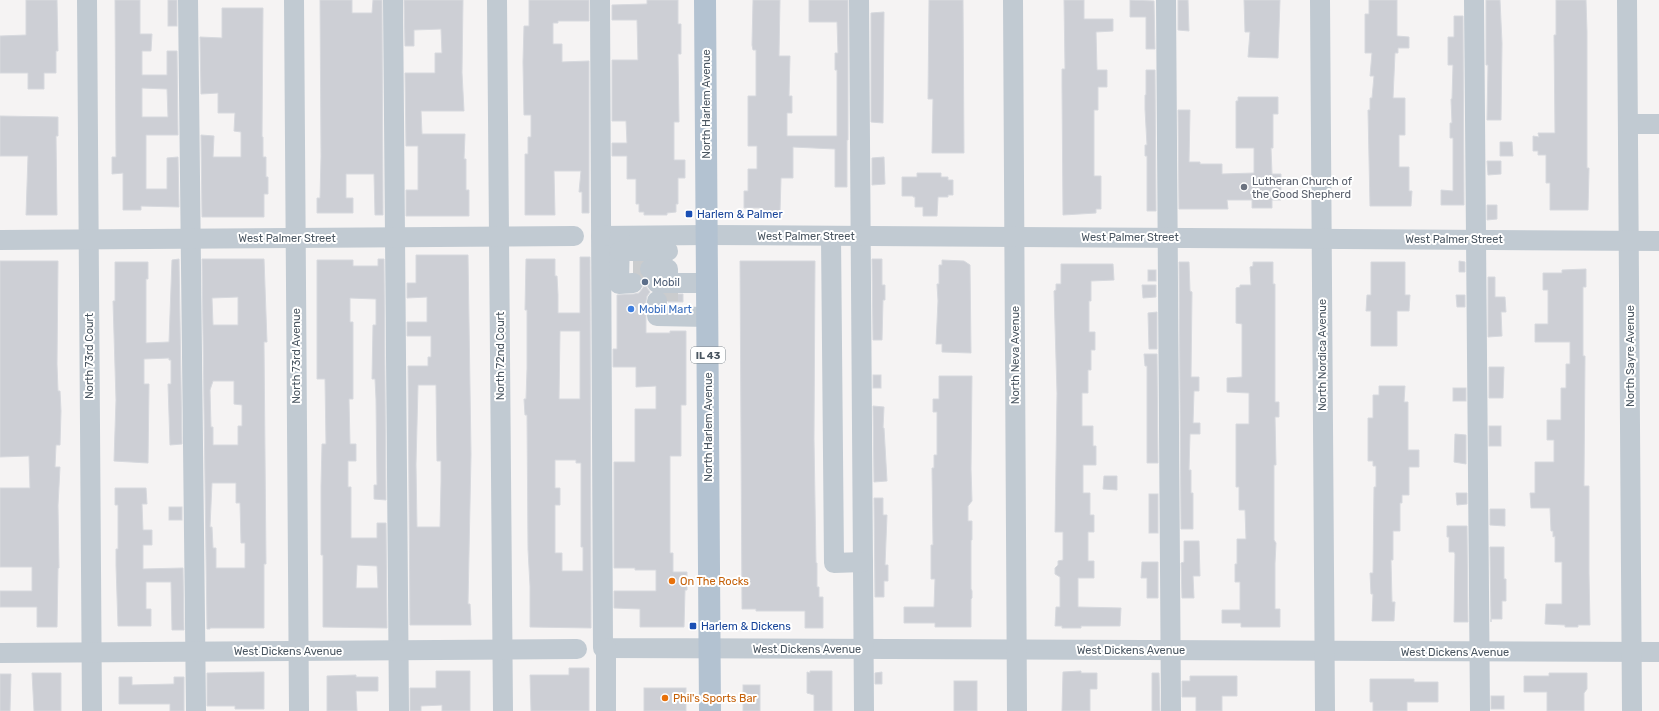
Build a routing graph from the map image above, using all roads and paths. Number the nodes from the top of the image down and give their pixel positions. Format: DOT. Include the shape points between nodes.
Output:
graph roads {
  1 [pos="87,0"];
  2 [pos="188,0"];
  3 [pos="294,0"];
  4 [pos="394,0"];
  5 [pos="498,0"];
  6 [pos="600,0"];
  7 [pos="705,0"];
  8 [pos="859,0"];
  9 [pos="1013,0"];
  10 [pos="1166,0"];
  11 [pos="1320,0"];
  12 [pos="1474,0"];
  13 [pos="1627,0"];
  14 [pos="1628,124"];
  15 [pos="1659,124"];
  16 [pos="707,235"];
  17 [pos="499,236"];
  18 [pos="574,236"];
  19 [pos="831,236"];
  20 [pos="861,236"];
  21 [pos="395,237"];
  22 [pos="1014,237"];
  23 [pos="192,238"];
  24 [pos="296,238"];
  25 [pos="1168,238"];
  26 [pos="89,239"];
  27 [pos="1322,239"];
  28 [pos="0,240"];
  29 [pos="1477,240"];
  30 [pos="1629,241"];
  31 [pos="1659,241"];
  32 [pos="652,275"];
  33 [pos="707,283"];
  34 [pos="707,317"];
  35 [pos="863,562"];
  36 [pos="605,648"];
  37 [pos="710,648"];
  38 [pos="577,649"];
  39 [pos="863,649"];
  40 [pos="502,650"];
  41 [pos="1017,650"];
  42 [pos="1171,650"];
  43 [pos="298,651"];
  44 [pos="398,651"];
  45 [pos="1324,651"];
  46 [pos="91,652"];
  47 [pos="196,652"];
  48 [pos="1480,652"];
  49 [pos="1632,652"];
  50 [pos="1659,652"];
  51 [pos="0,653"];
  52 [pos="92,711"];
  53 [pos="196,711"];
  54 [pos="299,711"];
  55 [pos="399,711"];
  56 [pos="503,711"];
  57 [pos="606,711"];
  58 [pos="710,711"];
  59 [pos="864,711"];
  60 [pos="1017,711"];
  61 [pos="1171,711"];
  62 [pos="1325,711"];
  63 [pos="1480,711"];
  64 [pos="1632,711"];
  1 -- 26 [label="street, North 73rd Court"];
  2 -- 23 [label="street"];
  3 -- 24 [label="street, North 73rd Avenue"];
  4 -- 21 [label="street"];
  5 -- 17 [label="street, North 72nd Court"];
  6 -- 32 [label="street"];
  7 -- 16 [label="main road, North Harlem Avenue / IL 43"];
  8 -- 20 [label="street"];
  9 -- 22 [label="street, North Neva Avenue"];
  10 -- 25 [label="street"];
  11 -- 27 [label="street, North Nordica Avenue"];
  12 -- 29 [label="street"];
  13 -- 14 [label="street, North Sayre Avenue"];
  14 -- 15 [label="street"];
  14 -- 30 [label="street, North Sayre Avenue"];
  16 -- 19 [label="street, West Palmer Street"];
  16 -- 32 [label="street, West Palmer Street"];
  16 -- 33 [label="main road, North Harlem Avenue / IL 43"];
  17 -- 18 [label="street, West Palmer Street"];
  17 -- 21 [label="street, West Palmer Street"];
  17 -- 40 [label="street, North 72nd Court"];
  19 -- 20 [label="street, West Palmer Street"];
  19 -- 35 [label="street" via="834,563"];
  20 -- 22 [label="street, West Palmer Street"];
  20 -- 35 [label="street"];
  21 -- 24 [label="street, West Palmer Street"];
  21 -- 44 [label="street"];
  22 -- 25 [label="street, West Palmer Street"];
  22 -- 41 [label="street, North Neva Avenue"];
  23 -- 24 [label="street, West Palmer Street"];
  23 -- 26 [label="street, West Palmer Street"];
  23 -- 47 [label="street"];
  24 -- 43 [label="street, North 73rd Avenue"];
  25 -- 27 [label="street, West Palmer Street"];
  25 -- 42 [label="street"];
  26 -- 28 [label="street, West Palmer Street"];
  26 -- 46 [label="street, North 73rd Court"];
  27 -- 29 [label="street, West Palmer Street"];
  27 -- 45 [label="street, North Nordica Avenue"];
  29 -- 30 [label="street, West Palmer Street"];
  29 -- 48 [label="street"];
  30 -- 31 [label="street, West Palmer Street"];
  30 -- 49 [label="street, North Sayre Avenue"];
  32 -- 33 [label="street"];
  32 -- 34 [label="street"];
  32 -- 36 [label="street"];
  33 -- 34 [label="main road, North Harlem Avenue / IL 43"];
  34 -- 37 [label="main road, North Harlem Avenue / IL 43"];
  35 -- 39 [label="street"];
  36 -- 37 [label="street, West Dickens Avenue"];
  36 -- 57 [label="street"];
  37 -- 39 [label="street, West Dickens Avenue"];
  37 -- 58 [label="main road, North Harlem Avenue / IL 43"];
  38 -- 40 [label="street, West Dickens Avenue"];
  39 -- 41 [label="street, West Dickens Avenue"];
  39 -- 59 [label="street"];
  40 -- 44 [label="street, West Dickens Avenue"];
  40 -- 56 [label="street, North 72nd Court"];
  41 -- 42 [label="street, West Dickens Avenue"];
  41 -- 60 [label="street, North Neva Avenue"];
  42 -- 45 [label="street, West Dickens Avenue"];
  42 -- 61 [label="street"];
  43 -- 44 [label="street, West Dickens Avenue"];
  43 -- 47 [label="street, West Dickens Avenue"];
  43 -- 54 [label="street, North 73rd Avenue"];
  44 -- 55 [label="street"];
  45 -- 48 [label="street, West Dickens Avenue"];
  45 -- 62 [label="street, North Nordica Avenue"];
  46 -- 47 [label="street, West Dickens Avenue"];
  46 -- 51 [label="street, West Dickens Avenue"];
  46 -- 52 [label="street, North 73rd Court"];
  47 -- 53 [label="street"];
  48 -- 49 [label="street, West Dickens Avenue"];
  48 -- 63 [label="street"];
  49 -- 50 [label="street, West Dickens Avenue"];
  49 -- 64 [label="street, North Sayre Avenue"];
}
